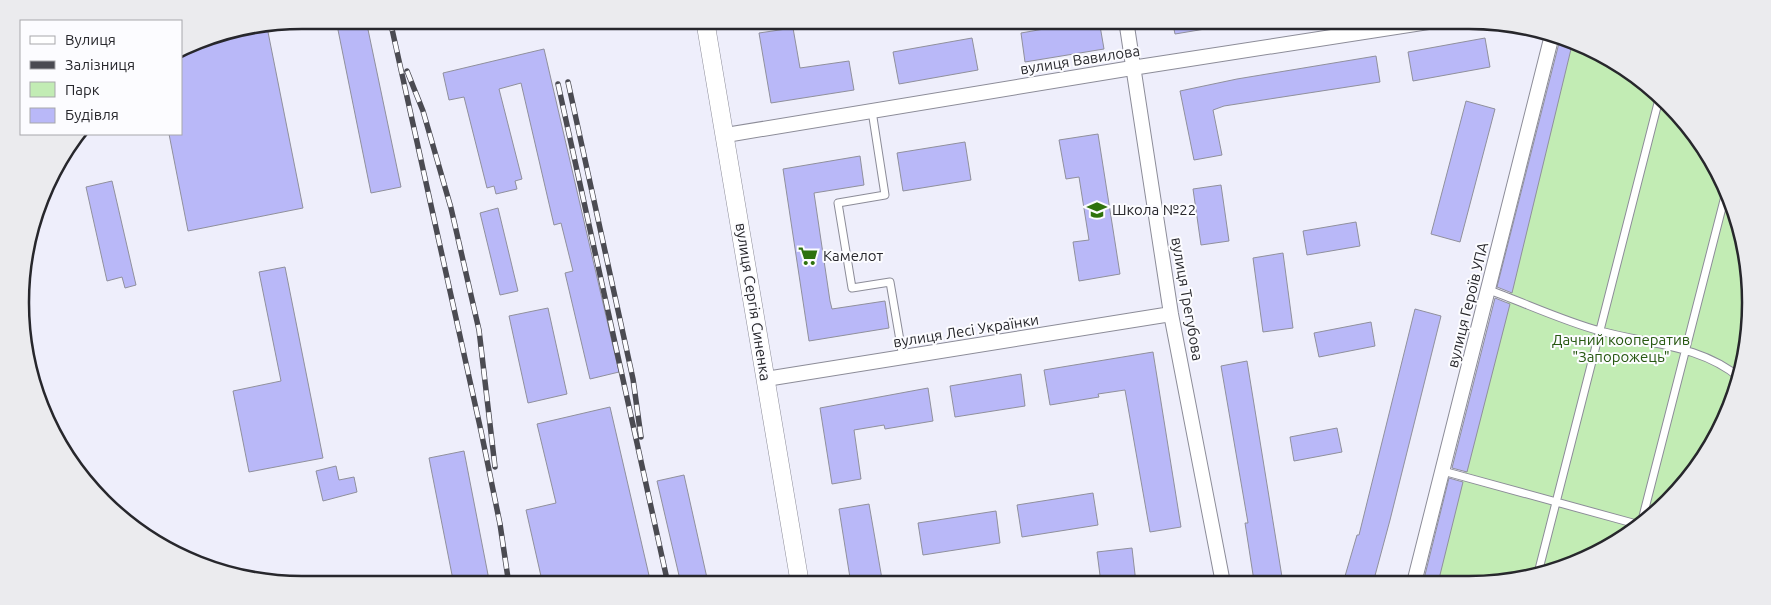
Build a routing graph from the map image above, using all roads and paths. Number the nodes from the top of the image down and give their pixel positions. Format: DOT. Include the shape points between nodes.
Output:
graph roads {
  1 [pos="707,29"];
  2 [pos="1127,29"];
  3 [pos="1383,29"];
  4 [pos="1550,41"];
  5 [pos="1132,68"];
  6 [pos="1657,105"];
  7 [pos="872,111"];
  8 [pos="726,135"];
  9 [pos="1723,203"];
  10 [pos="1489,290"];
  11 [pos="1172,314"];
  12 [pos="1599,331"];
  13 [pos="1687,350"];
  14 [pos="903,358"];
  15 [pos="1733,372"];
  16 [pos="766,379"];
  17 [pos="1443,471"];
  18 [pos="1556,503"];
  19 [pos="1644,512"];
  20 [pos="1632,522"];
  21 [pos="1540,567"];
  22 [pos="799,576"];
  23 [pos="1222,576"];
  24 [pos="1416,576"];
  1 -- 8 [label="street, вулиця Сергія Синенка"];
  2 -- 5 [label="street, вулиця Трегубова"];
  3 -- 5 [label="street, вулиця Вавилова"];
  4 -- 10 [label="street, вулиця Героїв УПА"];
  5 -- 7 [label="street, вулиця Вавилова"];
  5 -- 11 [label="street, вулиця Трегубова"];
  6 -- 12 [label="lane"];
  7 -- 8 [label="street, вулиця Вавилова"];
  7 -- 14 [label="lane" via="885,195 838,203 852,288 890,282"];
  8 -- 16 [label="street, вулиця Сергія Синенка"];
  9 -- 13 [label="lane"];
  10 -- 12 [label="lane"];
  10 -- 17 [label="street, вулиця Героїв УПА"];
  11 -- 14 [label="street, вулиця Лесі Українки"];
  11 -- 23 [label="street, вулиця Трегубова"];
  12 -- 13 [label="lane"];
  12 -- 18 [label="lane"];
  13 -- 15 [label="lane"];
  13 -- 19 [label="lane"];
  14 -- 16 [label="street, вулиця Лесі Українки"];
  16 -- 22 [label="street, вулиця Сергія Синенка"];
  17 -- 18 [label="lane"];
  17 -- 24 [label="street, вулиця Героїв УПА"];
  18 -- 20 [label="lane"];
  18 -- 21 [label="lane"];
}
